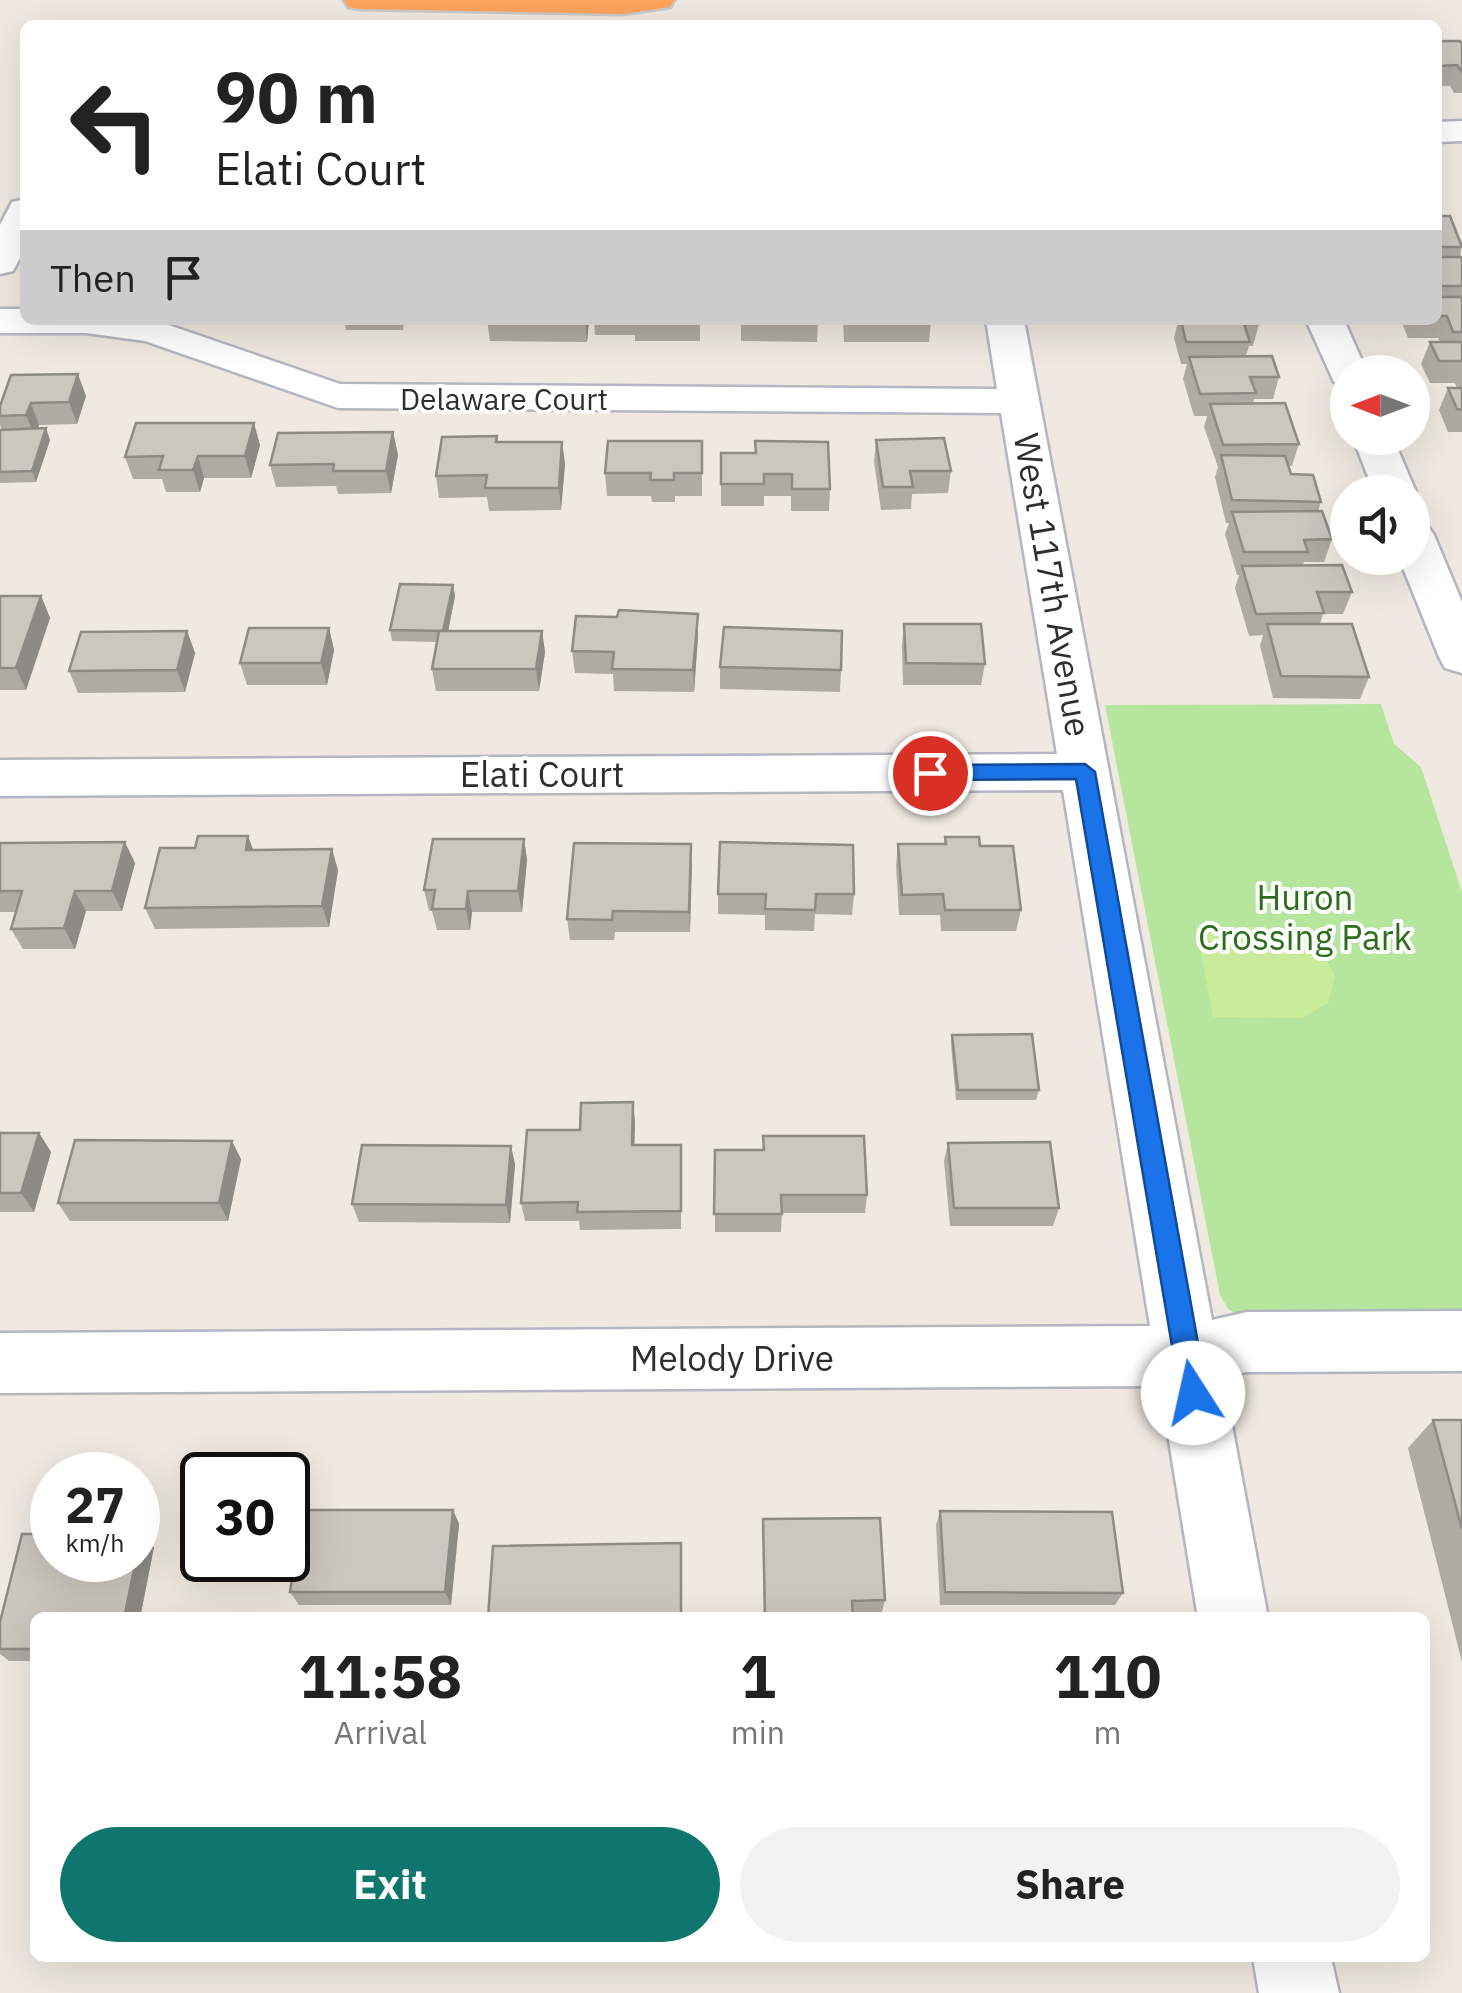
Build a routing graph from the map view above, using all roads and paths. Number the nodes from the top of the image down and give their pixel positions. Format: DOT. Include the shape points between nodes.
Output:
graph roads {
  1 [pos="360,0"];
  2 [pos="659,0"];
  3 [pos="20,221"];
  4 [pos="0,263"];
  5 [pos="109,325"];
  6 [pos="1006,325"];
  7 [pos="1328,325"];
  8 [pos="1340,355"];
  9 [pos="1020,400"];
  10 [pos="1428,575"];
  11 [pos="1462,657"];
  12 [pos="1085,772"];
  13 [pos="0,778"];
  14 [pos="1462,1340"];
  15 [pos="1187,1356"];
  16 [pos="0,1363"];
  17 [pos="1232,1612"];
  18 [pos="1293,1962"];
  19 [pos="1299,1993"];
  1 -- 2 [label="highway"];
  3 -- 4 [label="street"];
  5 -- 9 [label="street, Delaware Court" via="167,336 338,396"];
  6 -- 9 [label="street, West 117th Avenue"];
  7 -- 8 [label="street"];
  9 -- 12 [label="street, West 117th Avenue"];
  10 -- 11 [label="street"];
  12 -- 13 [label="street, Elati Court"];
  12 -- 15 [label="street, West 117th Avenue"];
  14 -- 15 [label="street, Melody Drive" via="1248,1342"];
  15 -- 16 [label="street, Melody Drive"];
  15 -- 17 [label="street, West 117th Avenue"];
  18 -- 19 [label="street"];
}
